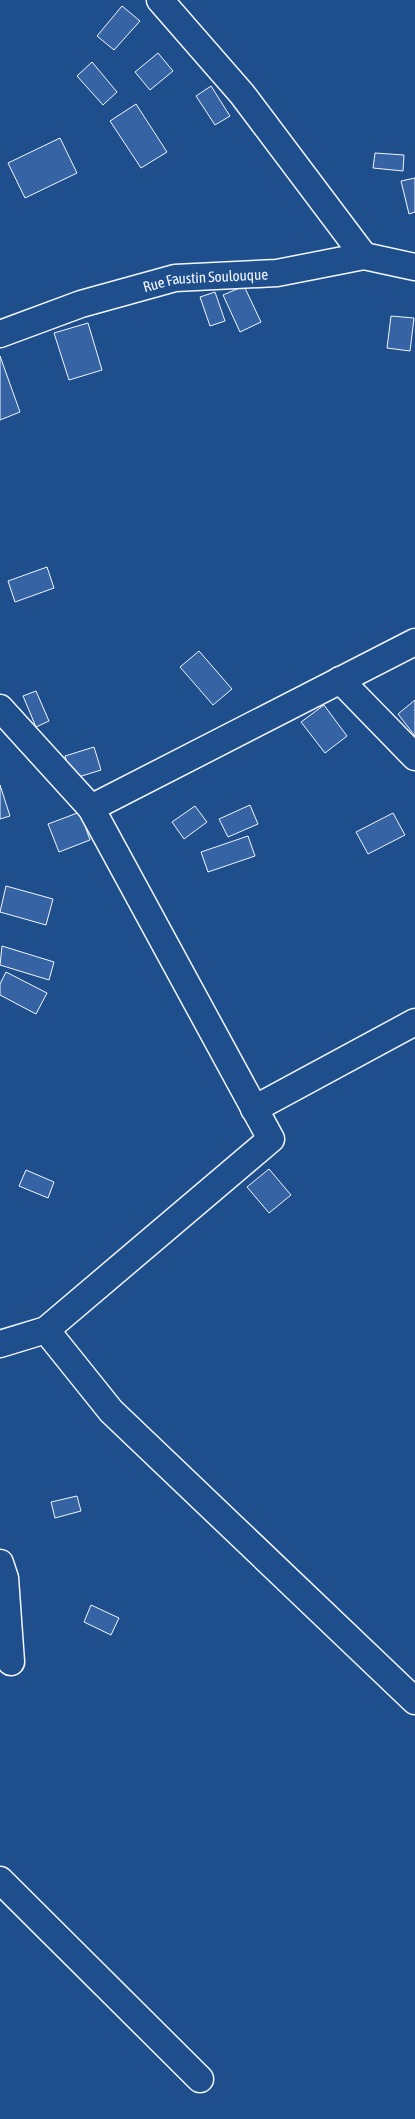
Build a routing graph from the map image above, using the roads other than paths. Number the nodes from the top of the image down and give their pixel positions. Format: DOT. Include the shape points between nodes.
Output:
graph roads {
  1 [pos="160,0"];
  2 [pos="364,256"];
  3 [pos="415,267"];
  4 [pos="0,334"];
  5 [pos="415,642"];
  6 [pos="340,680"];
  7 [pos="0,708"];
  8 [pos="415,757"];
  9 [pos="91,808"];
  10 [pos="415,1022"];
  11 [pos="254,1109"];
  12 [pos="46,1330"];
  13 [pos="0,1344"];
  14 [pos="0,1563"];
  15 [pos="11,1662"];
  16 [pos="415,1701"];
  17 [pos="0,1880"];
  18 [pos="200,2078"];
  1 -- 2 [label="street" via="242,94"];
  2 -- 3 [label="street, Rue Faustin Soulouque"];
  2 -- 4 [label="street, Rue Faustin Soulouque" via="277,273 175,278 81,304"];
  5 -- 6 [label="street"];
  6 -- 8 [label="street"];
  6 -- 9 [label="street"];
  7 -- 9 [label="street"];
  9 -- 11 [label="street"];
  10 -- 11 [label="street"];
  11 -- 12 [label="street" via="271,1138"];
  12 -- 13 [label="street"];
  12 -- 16 [label="street" via="111,1411"];
  14 -- 15 [label="street" via="5,1578"];
  17 -- 18 [label="street"];
}
